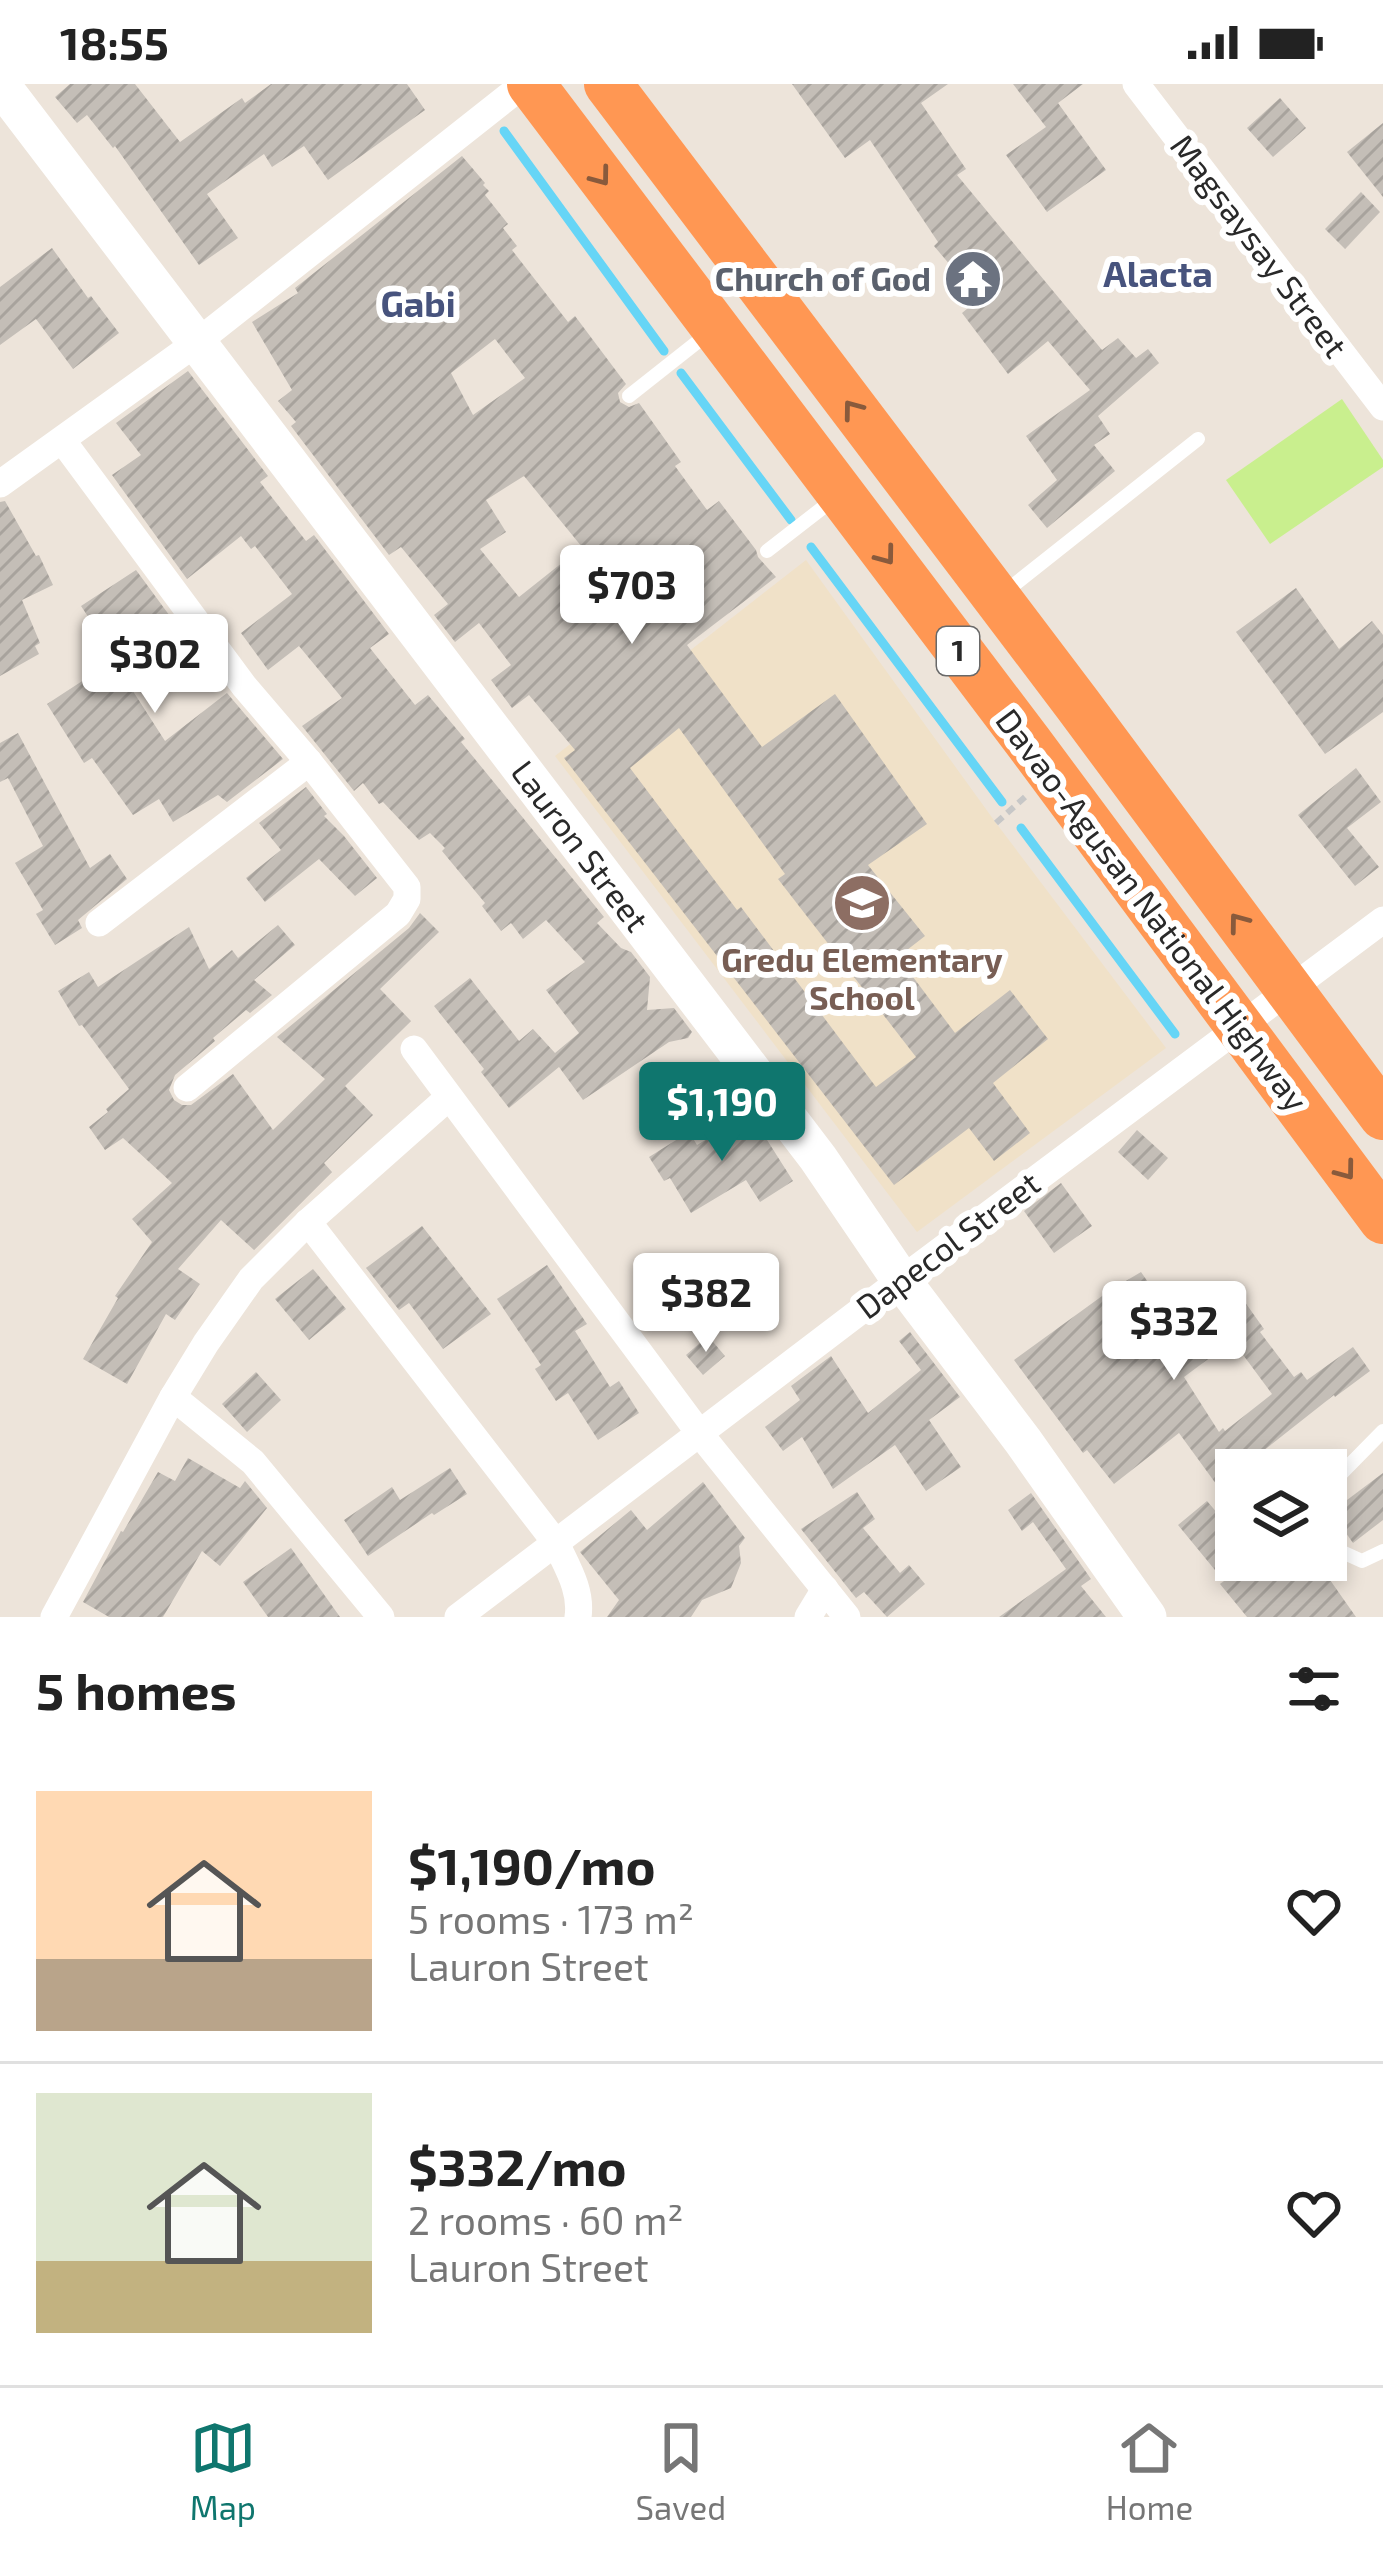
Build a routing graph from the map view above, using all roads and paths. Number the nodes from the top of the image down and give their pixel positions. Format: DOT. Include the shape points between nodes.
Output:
graph roads {
  1 [pos="0,84"];
  2 [pos="527,84"];
  3 [pos="608,84"];
  4 [pos="1136,84"];
  5 [pos="714,328"];
  6 [pos="196,344"];
  7 [pos="629,396"];
  8 [pos="1383,407"];
  9 [pos="1198,439"];
  10 [pos="62,440"];
  11 [pos="901,474"];
  12 [pos="0,484"];
  13 [pos="846,503"];
  14 [pos="767,551"];
  15 [pos="997,599"];
  16 [pos="1078,705"];
  17 [pos="1029,743"];
  18 [pos="309,762"];
  19 [pos="1383,920"];
  20 [pos="99,923"];
  21 [pos="1288,990"];
  22 [pos="1238,1027"];
  23 [pos="414,1049"];
  24 [pos="187,1088"];
  25 [pos="449,1096"];
  26 [pos="1383,1116"];
  27 [pos="1383,1220"];
  28 [pos="308,1222"];
  29 [pos="901,1280"];
  30 [pos="173,1397"];
  31 [pos="1383,1431"];
  32 [pos="700,1434"];
  33 [pos="1347,1468"];
  34 [pos="556,1543"];
  35 [pos="1383,1551"];
  36 [pos="1347,1554"];
  37 [pos="825,1589"];
  38 [pos="54,1617"];
  39 [pos="380,1617"];
  40 [pos="458,1617"];
  41 [pos="578,1617"];
  42 [pos="808,1617"];
  43 [pos="847,1617"];
  44 [pos="1148,1617"];
  1 -- 6 [label="street, Lauron Street"];
  2 -- 5 [label="highway, Davao-Agusan National Highway / 1, one-way"];
  2 -- 6 [label="street"];
  11 -- 3 [label="highway, Davao-Agusan National Highway / 1, one-way"];
  4 -- 8 [label="street, Magsaysay Street"];
  5 -- 7 [label="lane"];
  5 -- 13 [label="highway, Davao-Agusan National Highway / 1"];
  6 -- 10 [label="street"];
  6 -- 29 [label="street, Lauron Street" via="818,1158"];
  9 -- 15 [label="lane"];
  10 -- 12 [label="street"];
  10 -- 18 [label="street"];
  11 -- 13 [label="highway"];
  11 -- 15 [label="highway, Davao-Agusan National Highway / 1"];
  13 -- 14 [label="lane"];
  13 -- 17 [label="highway, Davao-Agusan National Highway / 1, one-way"];
  15 -- 16 [label="highway, Davao-Agusan National Highway / 1"];
  16 -- 17 [label="highway"];
  21 -- 16 [label="highway, Davao-Agusan National Highway / 1, one-way"];
  17 -- 22 [label="highway, Davao-Agusan National Highway / 1"];
  18 -- 20 [label="street"];
  18 -- 24 [label="street" via="407,886 406,899 398,914"];
  19 -- 21 [label="street, Dapecol Street"];
  21 -- 22 [label="street, Dapecol Street"];
  21 -- 26 [label="highway, Davao-Agusan National Highway / 1"];
  22 -- 27 [label="highway, Davao-Agusan National Highway / 1, one-way"];
  22 -- 29 [label="street, Dapecol Street"];
  23 -- 25 [label="street"];
  25 -- 28 [label="street"];
  25 -- 32 [label="street"];
  28 -- 30 [label="street" via="251,1279"];
  28 -- 34 [label="street"];
  29 -- 32 [label="street, Dapecol Street"];
  29 -- 44 [label="street, Lauron Street"];
  30 -- 38 [label="street"];
  30 -- 39 [label="street" via="253,1462"];
  31 -- 33 [label="lane"];
  32 -- 34 [label="street, Dapecol Street"];
  32 -- 37 [label="street"];
  34 -- 40 [label="street, Dapecol Street"];
  34 -- 41 [label="street" via="577,1588"];
  35 -- 36 [label="lane" via="1362,1562"];
  37 -- 42 [label="street"];
  37 -- 43 [label="street"];
}
